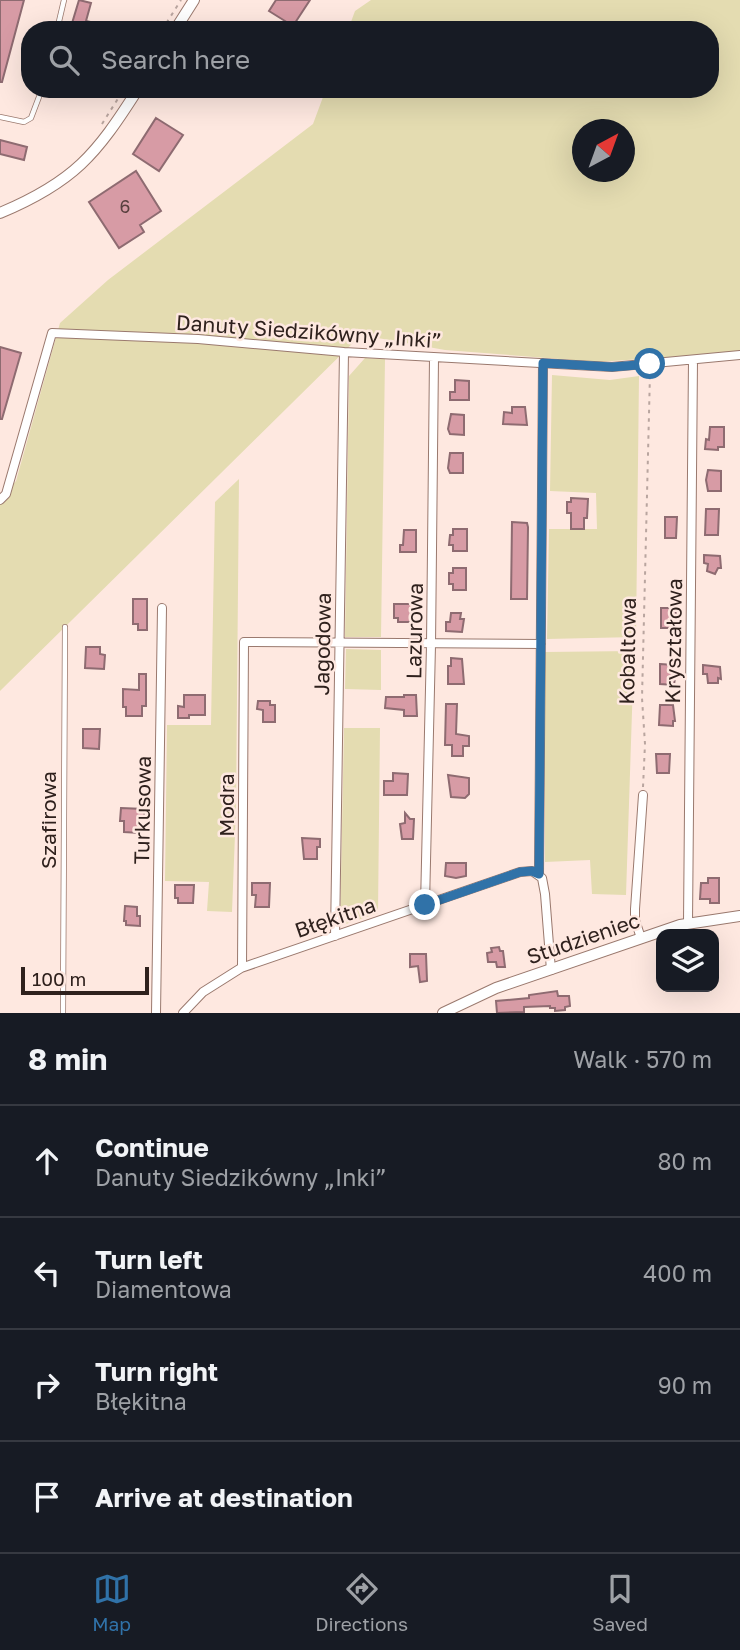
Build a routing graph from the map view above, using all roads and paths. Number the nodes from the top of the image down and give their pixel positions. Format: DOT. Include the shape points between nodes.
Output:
graph roads {
  1 [pos="64,0"];
  2 [pos="181,0"];
  3 [pos="194,0"];
  4 [pos="59,21"];
  5 [pos="168,21"];
  6 [pos="181,21"];
  7 [pos="38,98"];
  8 [pos="118,98"];
  9 [pos="132,98"];
  10 [pos="0,117"];
  11 [pos="99,128"];
  12 [pos="0,212"];
  13 [pos="344,352"];
  14 [pos="740,355"];
  15 [pos="434,358"];
  16 [pos="693,360"];
  17 [pos="543,363"];
  18 [pos="650,364"];
  19 [pos="0,500"];
  20 [pos="162,608"];
  21 [pos="65,627"];
  22 [pos="340,643"];
  23 [pos="432,645"];
  24 [pos="541,645"];
  25 [pos="643,795"];
  26 [pos="539,874"];
  27 [pos="425,905"];
  28 [pos="740,916"];
  29 [pos="688,923"];
  30 [pos="335,936"];
  31 [pos="641,938"];
  32 [pos="243,967"];
  33 [pos="551,970"];
  34 [pos="63,1013"];
  35 [pos="156,1013"];
  36 [pos="183,1013"];
  37 [pos="443,1013"];
  1 -- 4 [label="lane"];
  2 -- 5 [label="path"];
  3 -- 6 [label="street"];
  7 -- 10 [label="lane" via="31,118 24,122"];
  8 -- 11 [label="path"];
  9 -- 12 [label="street" via="108,136 67,178 36,198"];
  13 -- 15 [label="street, Danuty Siedzikówny „Inki”"];
  13 -- 19 [label="street, Danuty Siedzikówny „Inki”" via="52,333 6,494"];
  13 -- 22 [label="street, Jagodowa"];
  14 -- 16 [label="street, Danuty Siedzikówny „Inki”"];
  15 -- 17 [label="street, Danuty Siedzikówny „Inki”"];
  15 -- 23 [label="street, Lazurowa"];
  16 -- 18 [label="street, Danuty Siedzikówny „Inki”"];
  16 -- 29 [label="street, Kryształowa"];
  17 -- 18 [label="street, Danuty Siedzikówny „Inki”"];
  17 -- 24 [label="street"];
  18 -- 25 [label="path, Kobaltowa"];
  20 -- 35 [label="street, Turkusowa"];
  21 -- 34 [label="lane, Szafirowa"];
  22 -- 23 [label="street"];
  22 -- 30 [label="street, Jagodowa"];
  22 -- 32 [label="street, Modra" via="244,642"];
  23 -- 24 [label="street"];
  23 -- 27 [label="street, Lazurowa"];
  24 -- 26 [label="street"];
  25 -- 31 [label="street" via="635,909"];
  26 -- 27 [label="street, Błękitna" via="520,872"];
  26 -- 33 [label="street"];
  27 -- 30 [label="street, Błękitna"];
  28 -- 29 [label="street, Studzieniec"];
  29 -- 31 [label="street, Studzieniec"];
  30 -- 32 [label="street, Błękitna"];
  31 -- 33 [label="street, Studzieniec"];
  32 -- 36 [label="street, Błękitna" via="203,992"];
  33 -- 37 [label="street, Studzieniec" via="496,988"];
}
